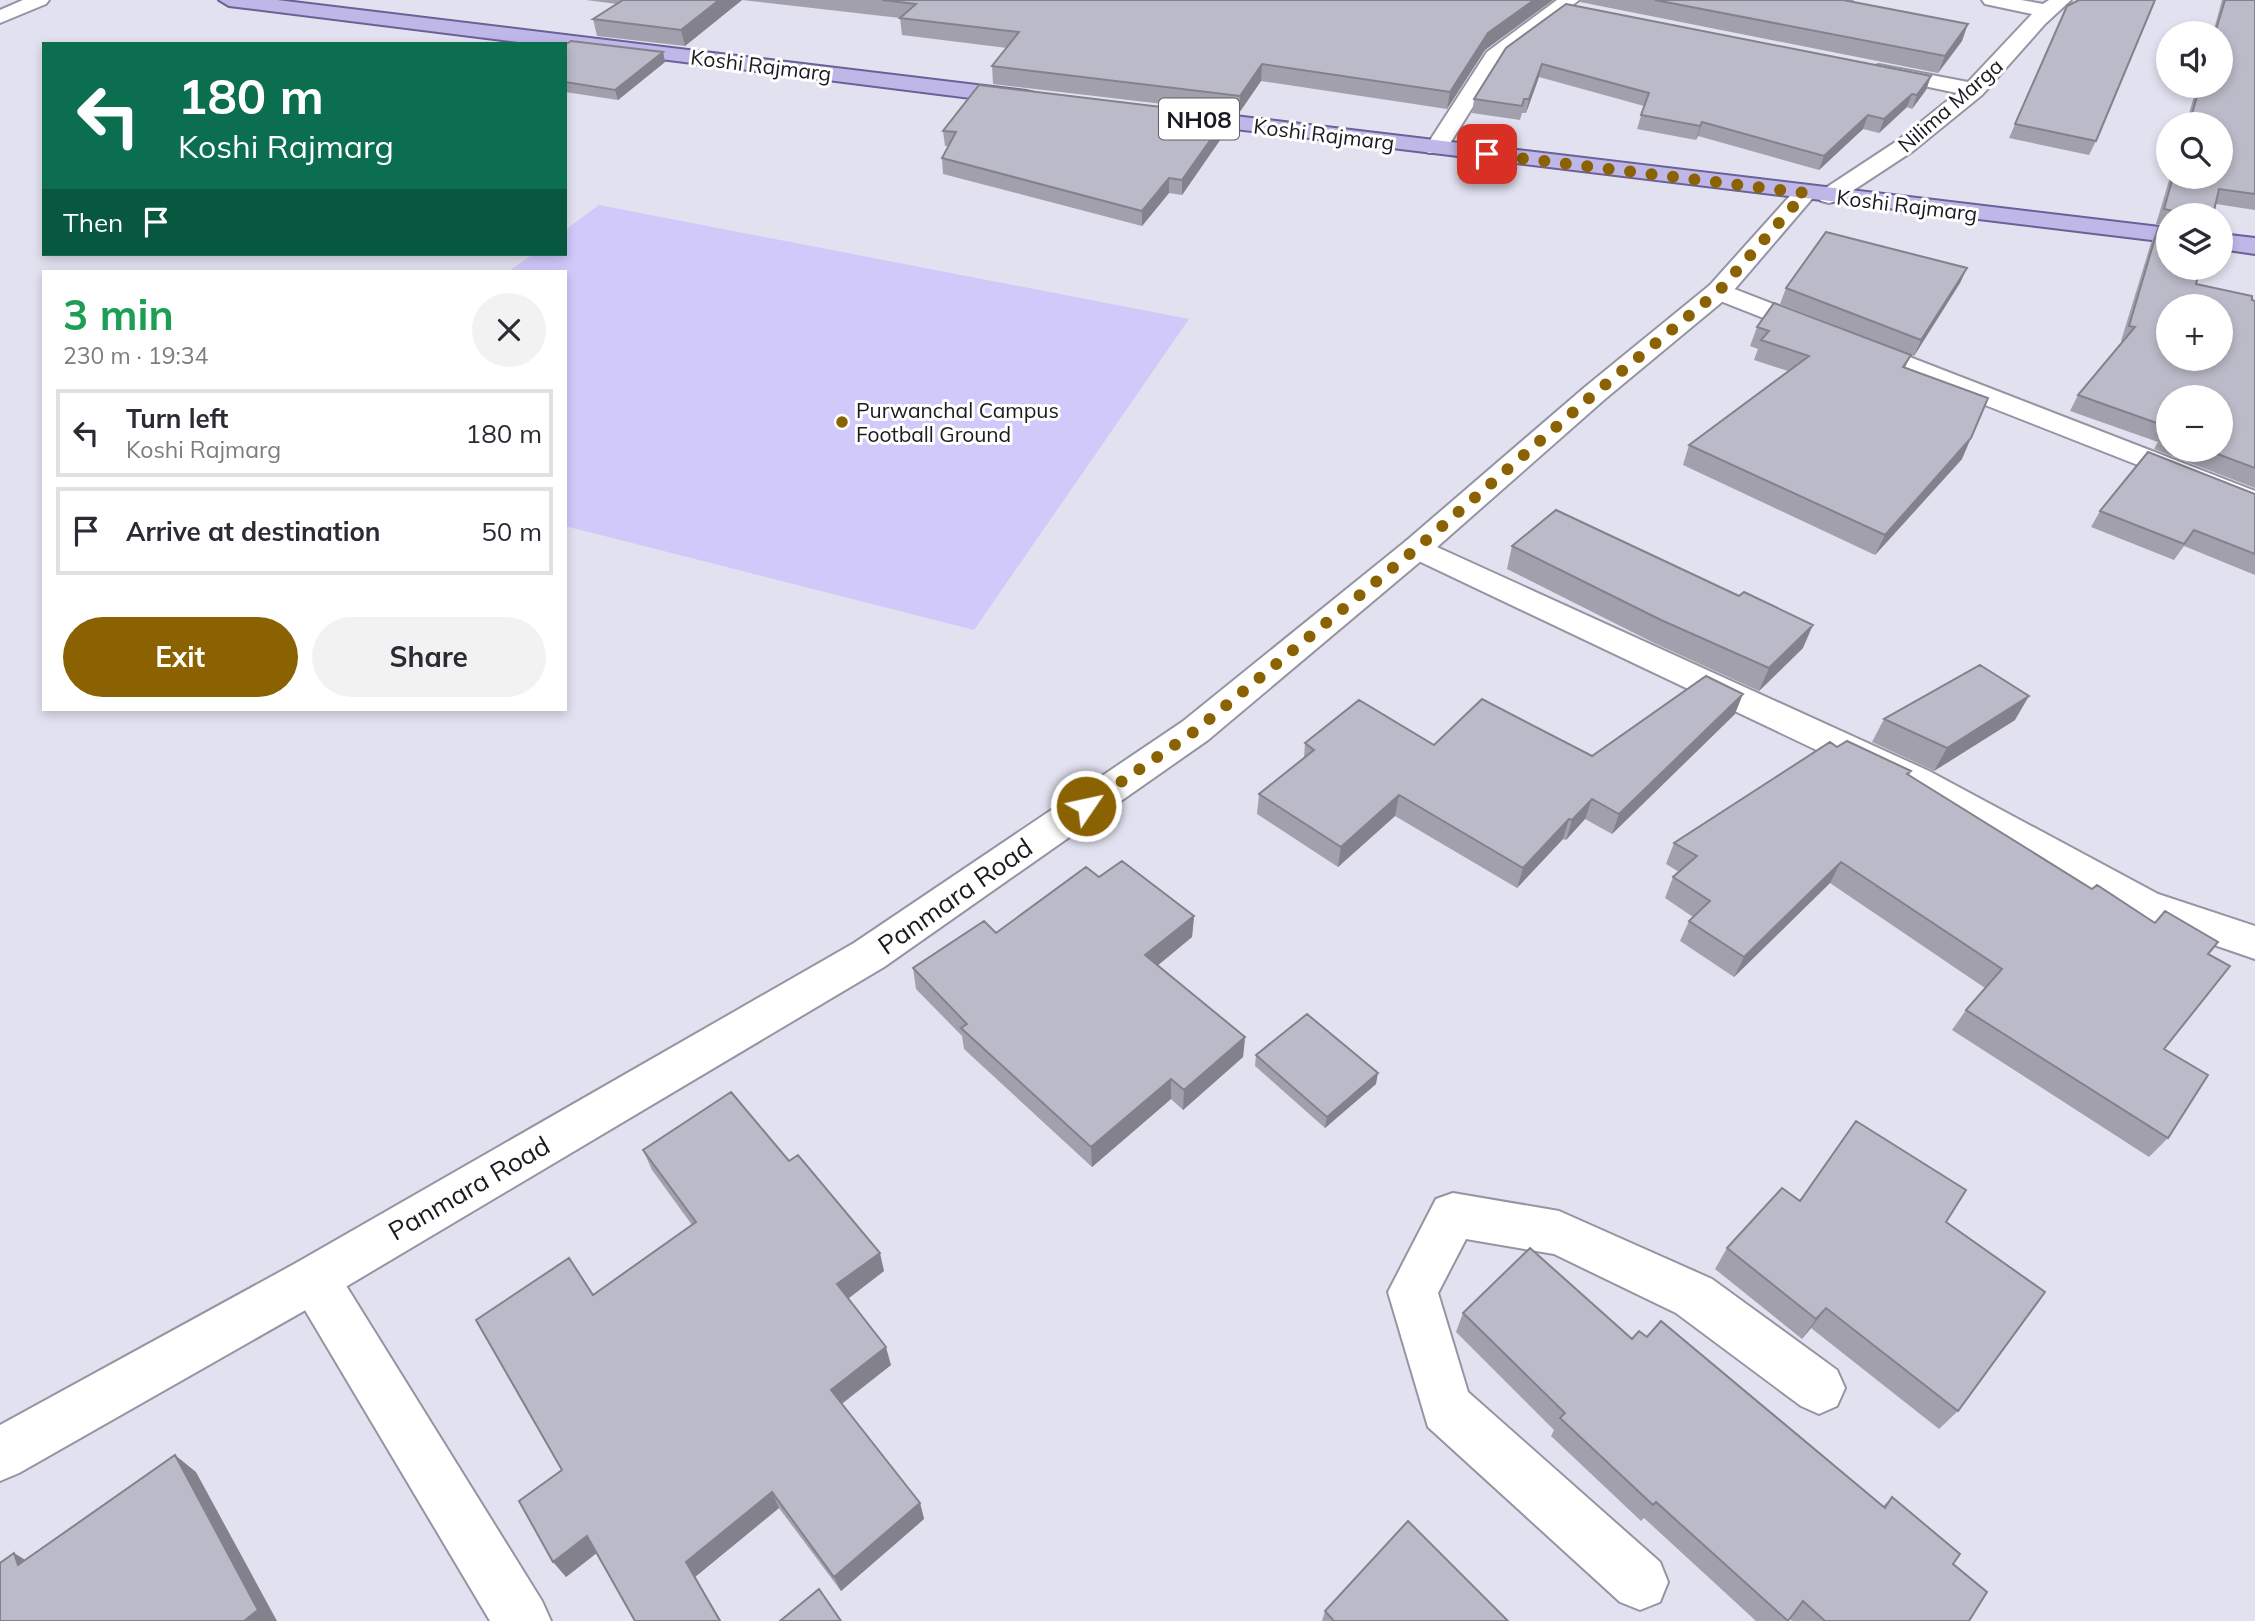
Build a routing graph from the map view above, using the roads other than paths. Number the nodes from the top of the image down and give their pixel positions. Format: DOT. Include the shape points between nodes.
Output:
graph roads {
  1 [pos="39,0"];
  2 [pos="229,0"];
  3 [pos="1992,0"];
  4 [pos="2053,5"];
  5 [pos="1571,6"];
  6 [pos="0,17"];
  7 [pos="1853,66"];
  8 [pos="1974,90"];
  9 [pos="1046,100"];
  10 [pos="1158,114"];
  11 [pos="1436,148"];
  12 [pos="1817,195"];
  13 [pos="2156,234"];
  14 [pos="2233,243"];
  15 [pos="2255,246"];
  16 [pos="1719,291"];
  17 [pos="2255,502"];
  18 [pos="1417,548"];
  19 [pos="2255,943"];
  20 [pos="314,1279"];
  21 [pos="1819,1388"];
  22 [pos="0,1454"];
  23 [pos="1640,1582"];
  24 [pos="522,1621"];
  1 -- 6 [label="street"];
  2 -- 9 [label="main road, Koshi Rajmarg"];
  3 -- 4 [label="street"];
  4 -- 8 [label="street, Nilima Marga"];
  5 -- 11 [label="street" via="1494,56"];
  7 -- 8 [label="street"];
  8 -- 12 [label="street, Nilima Marga" via="1916,140"];
  10 -- 11 [label="main road, Koshi Rajmarg / NH08"];
  11 -- 12 [label="main road, Koshi Rajmarg / NH08"];
  12 -- 13 [label="main road, Koshi Rajmarg / NH08"];
  12 -- 16 [label="street, Panmara Road"];
  14 -- 15 [label="main road"];
  16 -- 17 [label="street"];
  16 -- 18 [label="street, Panmara Road"];
  18 -- 19 [label="street" via="1916,780 2144,905"];
  18 -- 20 [label="street, Panmara Road" via="1195,731 869,955"];
  20 -- 22 [label="street, Panmara Road"];
  20 -- 24 [label="street"];
  21 -- 23 [label="street" via="1694,1296 1559,1233 1452,1215 1413,1292 1447,1408"];
}
